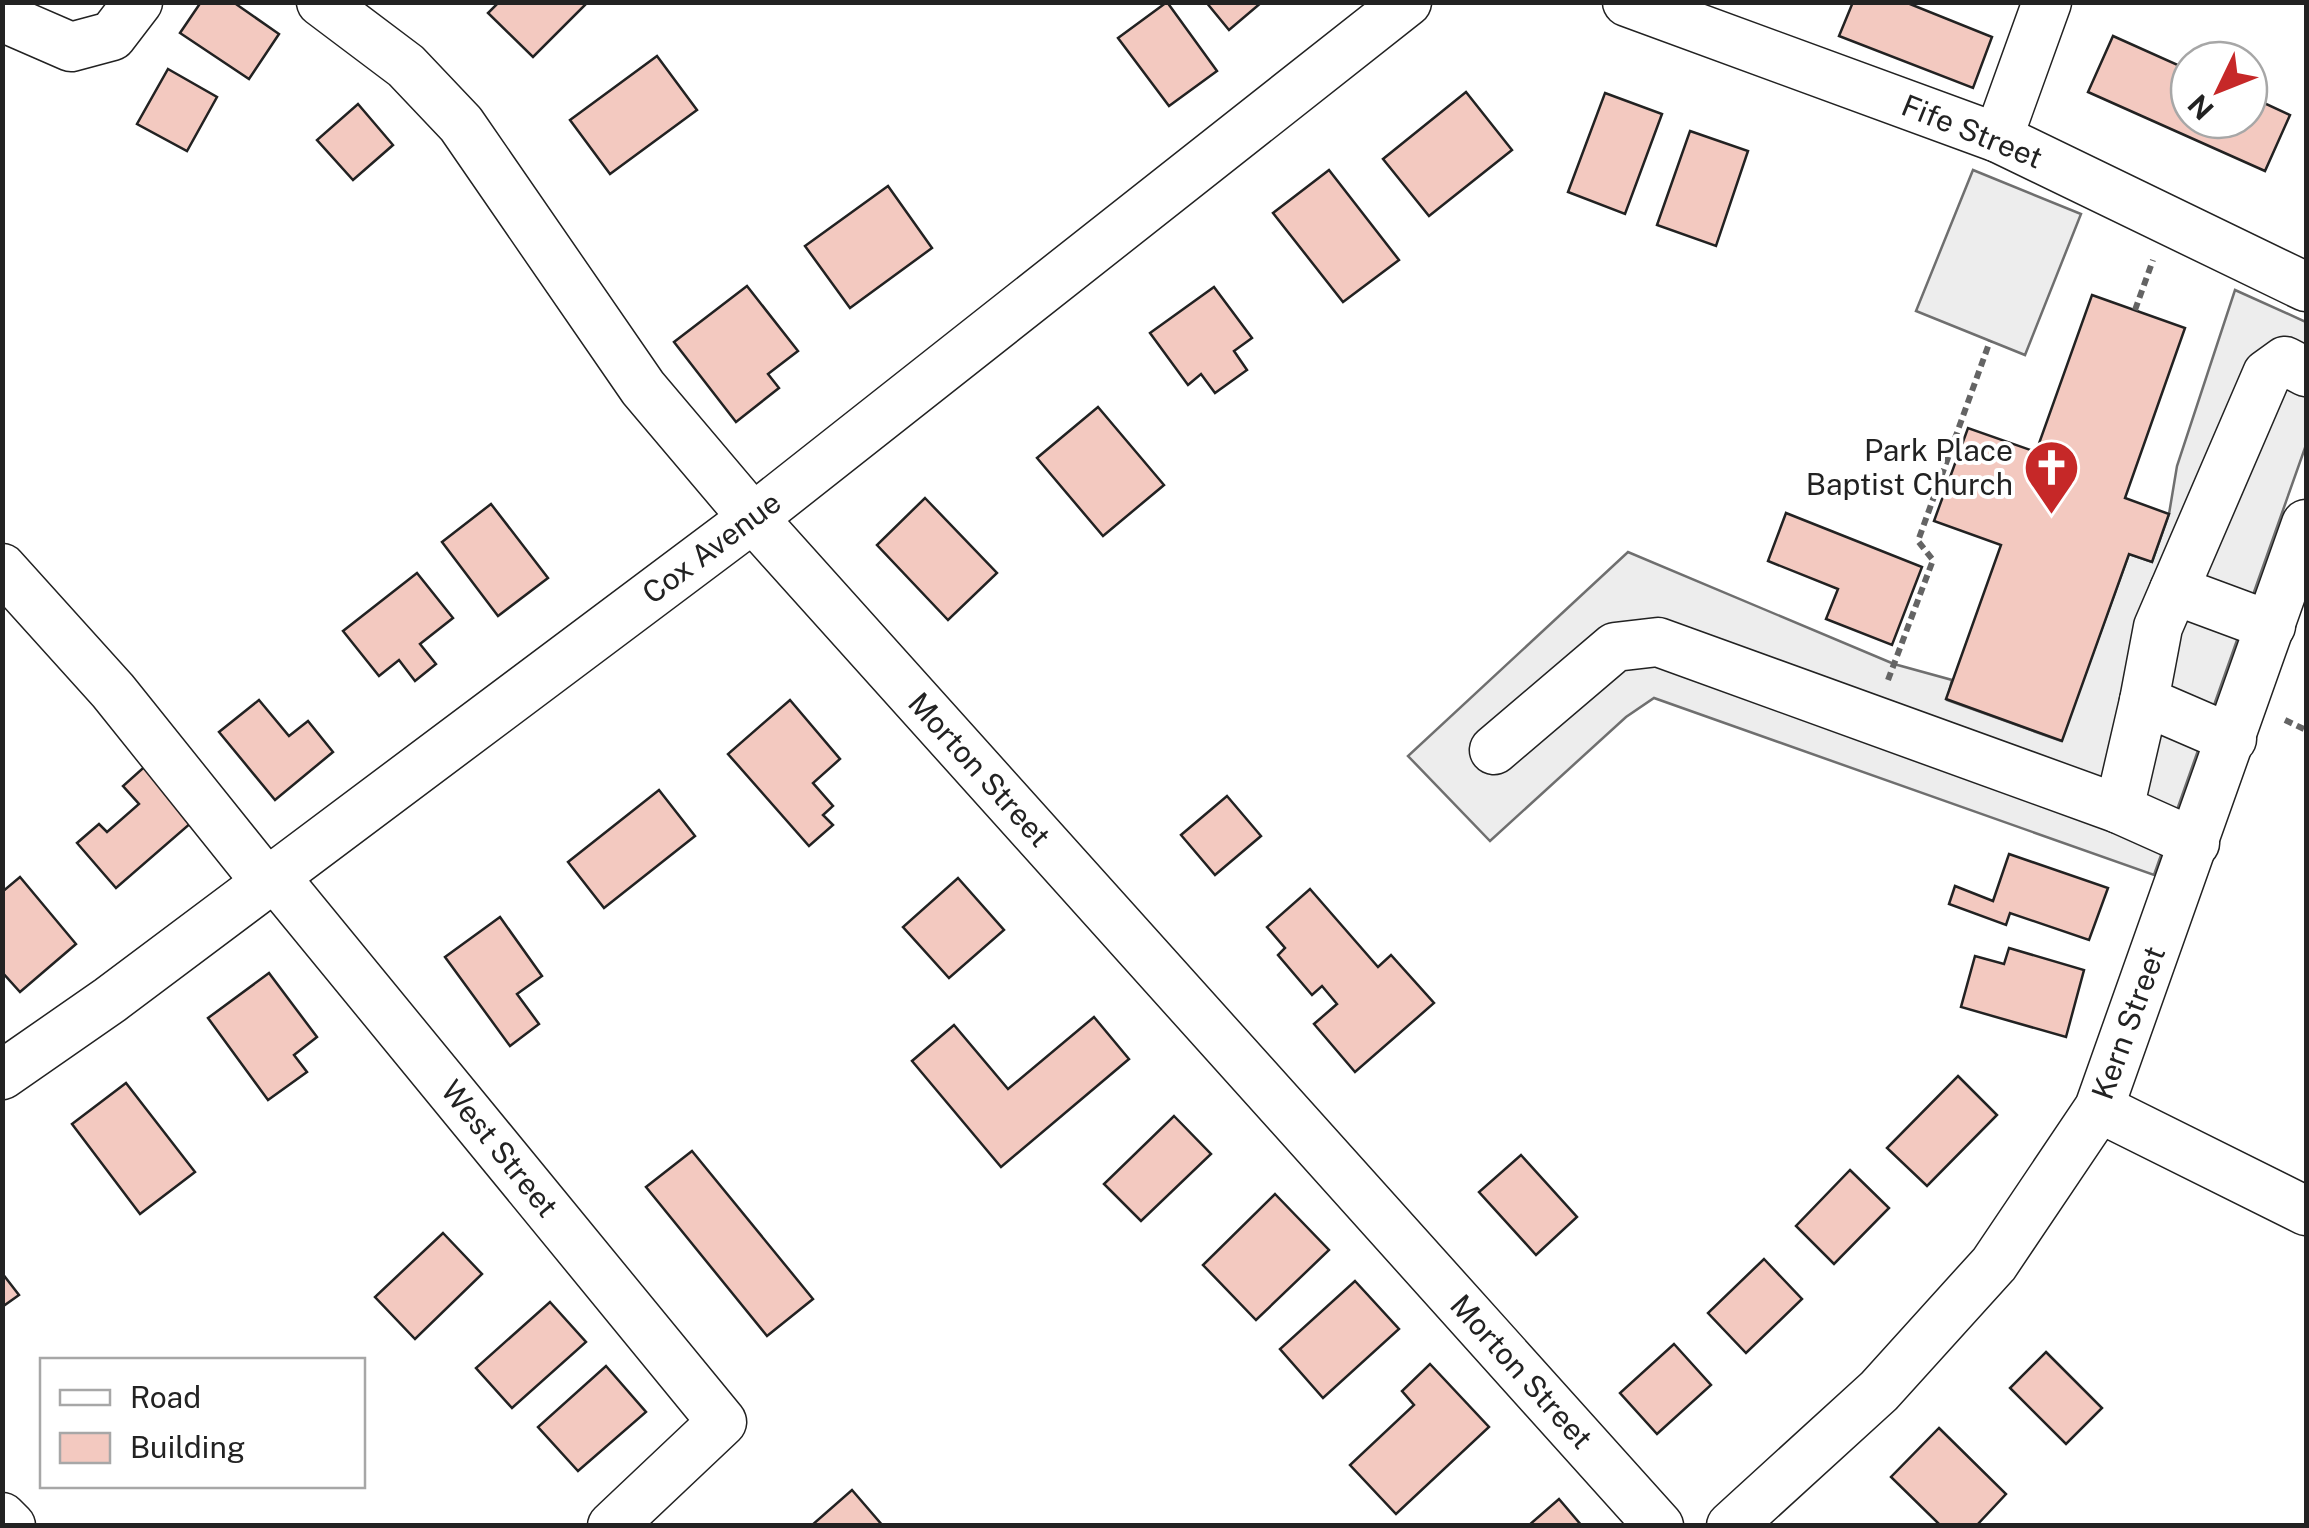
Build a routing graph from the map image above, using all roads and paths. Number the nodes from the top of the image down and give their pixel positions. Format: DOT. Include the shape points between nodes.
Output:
graph roads {
  1 [pos="321,2"];
  2 [pos="1407,2"];
  3 [pos="1627,2"];
  4 [pos="2047,2"];
  5 [pos="2,17"];
  6 [pos="125,20"];
  7 [pos="1998,138"];
  8 [pos="2306,286"];
  9 [pos="1990,341"];
  10 [pos="2306,372"];
  11 [pos="752,518"];
  12 [pos="2306,524"];
  13 [pos="2,568"];
  14 [pos="2174,590"];
  15 [pos="2271,626"];
  16 [pos="2144,701"];
  17 [pos="1873,720"];
  18 [pos="2232,739"];
  19 [pos="1494,750"];
  20 [pos="2119,810"];
  21 [pos="2195,843"];
  22 [pos="271,880"];
  23 [pos="2,1075"];
  24 [pos="2099,1108"];
  25 [pos="2306,1211"];
  26 [pos="2,1517"];
  27 [pos="10,1526"];
  28 [pos="612,1526"];
  29 [pos="1659,1526"];
  30 [pos="1731,1526"];
  1 -- 11 [label="street, Morton Street" via="406,66 461,124 643,388"];
  2 -- 11 [label="street, Cox Avenue"];
  3 -- 7 [label="street, Fife Street"];
  4 -- 7 [label="street"];
  5 -- 6 [label="street" via="71,47"];
  7 -- 8 [label="street, Fife Street"];
  9 -- 17 [label="path" via="1918,541 1932,560"];
  10 -- 14 [label="street" via="2284,362 2267,374"];
  11 -- 22 [label="street, Cox Avenue"];
  11 -- 29 [label="street, Morton Street"];
  12 -- 15 [label="street, Kern Street"];
  13 -- 22 [label="street, West Street"];
  14 -- 15 [label="street"];
  14 -- 16 [label="street" via="2158,628"];
  15 -- 18 [label="street, Kern Street"];
  16 -- 18 [label="street"];
  16 -- 20 [label="street"];
  17 -- 19 [label="street" via="1658,642 1614,647"];
  17 -- 20 [label="street"];
  18 -- 21 [label="street, Kern Street"];
  20 -- 21 [label="street"];
  21 -- 24 [label="street, Kern Street"];
  22 -- 23 [label="street, Cox Avenue"];
  22 -- 28 [label="street, West Street" via="722,1422"];
  24 -- 25 [label="street"];
  24 -- 30 [label="street, Kern Street" via="1994,1264 1878,1391"];
  26 -- 27 [label="street"];
}
